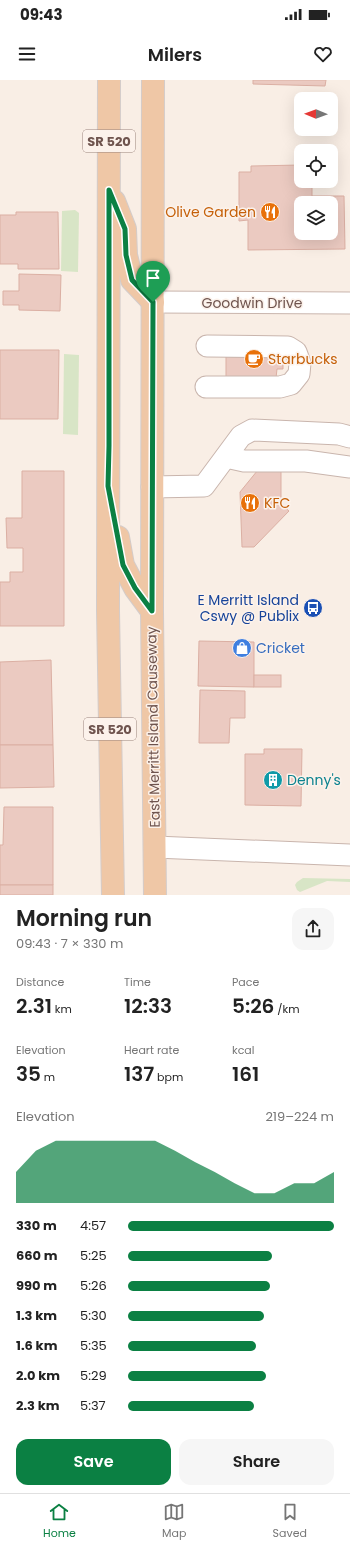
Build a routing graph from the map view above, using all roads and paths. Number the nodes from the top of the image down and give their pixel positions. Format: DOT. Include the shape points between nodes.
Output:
graph roads {
  1 [pos="109,80"];
  2 [pos="153,80"];
  3 [pos="109,190"];
  4 [pos="153,302"];
  5 [pos="350,303"];
  6 [pos="206,346"];
  7 [pos="206,387"];
  8 [pos="350,437"];
  9 [pos="226,457"];
  10 [pos="350,467"];
  11 [pos="108,486"];
  12 [pos="152,486"];
  13 [pos="152,611"];
  14 [pos="155,847"];
  15 [pos="350,855"];
  16 [pos="112,895"];
  17 [pos="155,895"];
  1 -- 3 [label="main road, SR 520"];
  2 -- 4 [label="main road, East Merritt Island Causeway / SR 520"];
  3 -- 4 [label="main road" via="125,229 126,255 132,280"];
  3 -- 11 [label="main road, SR 520"];
  4 -- 5 [label="street, Goodwin Drive"];
  4 -- 12 [label="main road, East Merritt Island Causeway / SR 520"];
  6 -- 7 [label="street" via="288,347 296,352 300,363 299,374 291,384 280,387"];
  8 -- 9 [label="street" via="339,434 252,430 241,436"];
  9 -- 10 [label="street" via="244,461 306,461"];
  9 -- 12 [label="street" via="204,486"];
  11 -- 13 [label="main road" via="123,565 135,588"];
  11 -- 16 [label="main road, SR 520"];
  12 -- 13 [label="main road, East Merritt Island Causeway / SR 520"];
  13 -- 14 [label="main road, East Merritt Island Causeway / SR 520"];
  14 -- 15 [label="street"];
  14 -- 17 [label="main road, East Merritt Island Causeway / SR 520"];
}
